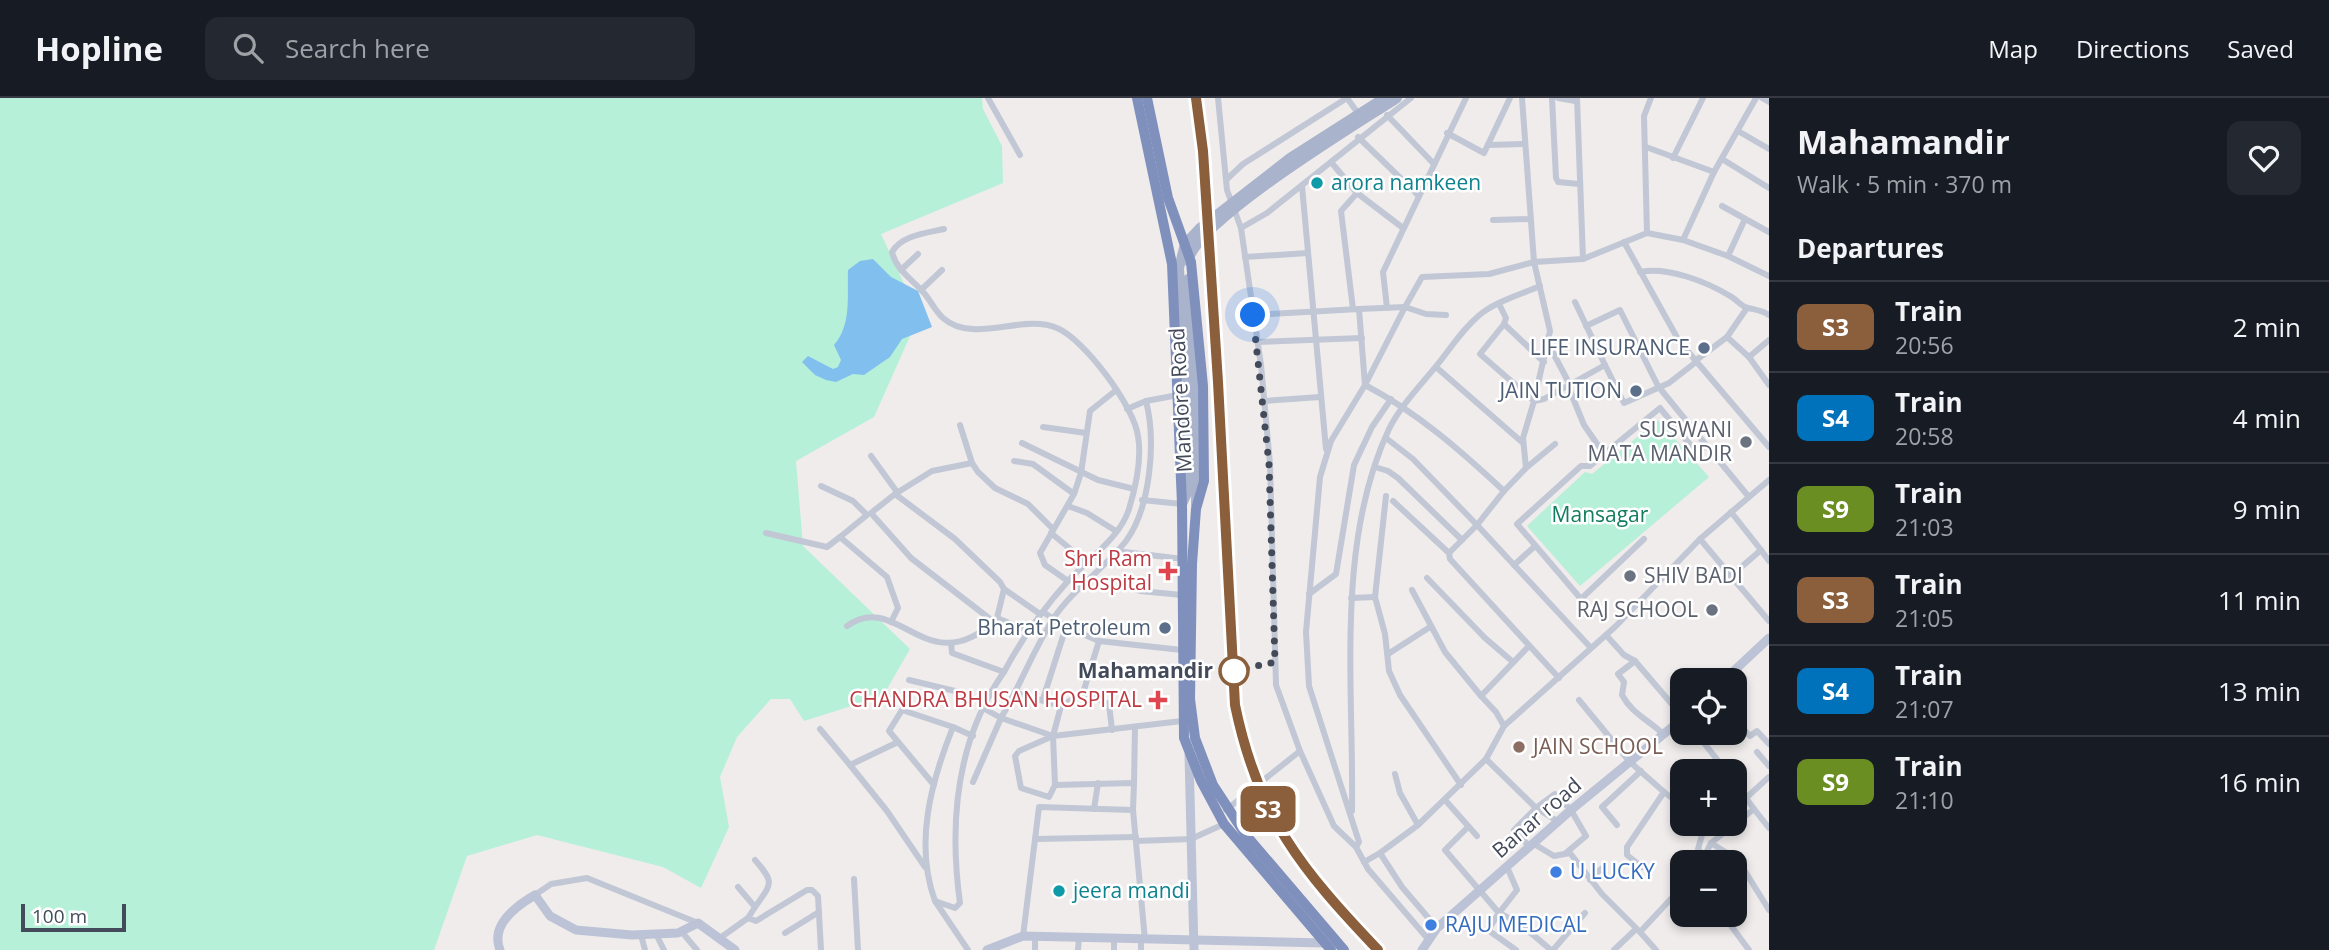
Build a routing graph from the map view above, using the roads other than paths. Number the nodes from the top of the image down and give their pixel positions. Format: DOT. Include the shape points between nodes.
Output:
graph roads {
  1 [pos="988,98"];
  2 [pos="1137,98"];
  3 [pos="1147,98"];
  4 [pos="1218,98"];
  5 [pos="1347,98"];
  6 [pos="1384,98"];
  7 [pos="1397,98"];
  8 [pos="1411,98"];
  9 [pos="1466,98"];
  10 [pos="1510,98"];
  11 [pos="1522,98"];
  12 [pos="1552,98"];
  13 [pos="1558,98"];
  14 [pos="1651,98"];
  15 [pos="1703,98"];
  16 [pos="1756,98"];
  17 [pos="1762,98"];
  18 [pos="1576,99"];
  19 [pos="1769,102"];
  20 [pos="1387,115"];
  21 [pos="1369,129"];
  22 [pos="1738,131"];
  23 [pos="1447,133"];
  24 [pos="1358,137"];
  25 [pos="1488,145"];
  26 [pos="1524,145"];
  27 [pos="1646,147"];
  28 [pos="1769,149"];
  29 [pos="1020,156"];
  30 [pos="1673,158"];
  31 [pos="1722,159"];
  32 [pos="1331,162"];
  33 [pos="1433,163"];
  34 [pos="1714,172"];
  35 [pos="1226,180"];
  36 [pos="1579,184"];
  37 [pos="1302,186"];
  38 [pos="1769,188"];
  39 [pos="1357,193"];
  40 [pos="1418,195"];
  41 [pos="1722,206"];
  42 [pos="1530,219"];
  43 [pos="1745,219"];
  44 [pos="1493,220"];
  45 [pos="1241,228"];
  46 [pos="1404,228"];
  47 [pos="944,229"];
  48 [pos="1769,232"];
  49 [pos="1647,233"];
  50 [pos="1683,240"];
  51 [pos="1625,242"];
  52 [pos="1308,253"];
  53 [pos="918,254"];
  54 [pos="1728,256"];
  55 [pos="1245,257"];
  56 [pos="1583,259"];
  57 [pos="1534,262"];
  58 [pos="901,270"];
  59 [pos="942,270"];
  60 [pos="1640,272"];
  61 [pos="1769,276"];
  62 [pos="1539,286"];
  63 [pos="921,290"];
  64 [pos="1575,302"];
  65 [pos="1499,304"];
  66 [pos="1405,307"];
  67 [pos="1387,308"];
  68 [pos="1747,308"];
  69 [pos="1356,309"];
  70 [pos="1313,312"];
  71 [pos="1253,315"];
  72 [pos="1446,315"];
  73 [pos="1769,315"];
  74 [pos="1504,324"];
  75 [pos="1586,326"];
  76 [pos="1727,337"];
  77 [pos="1362,338"];
  78 [pos="1316,340"];
  79 [pos="1769,341"];
  80 [pos="1257,342"];
  81 [pos="1549,345"];
  82 [pos="1749,357"];
  83 [pos="1695,361"];
  84 [pos="1544,362"];
  85 [pos="1605,365"];
  86 [pos="1436,367"];
  87 [pos="1364,385"];
  88 [pos="1769,385"];
  89 [pos="1569,386"];
  90 [pos="1658,386"];
  91 [pos="1115,391"];
  92 [pos="1179,394"];
  93 [pos="1320,397"];
  94 [pos="1391,399"];
  95 [pos="1146,401"];
  96 [pos="1264,401"];
  97 [pos="1534,401"];
  98 [pos="1404,407"];
  99 [pos="1127,409"];
  100 [pos="960,425"];
  101 [pos="1043,427"];
  102 [pos="1086,433"];
  103 [pos="1386,438"];
  104 [pos="1022,443"];
  105 [pos="1523,443"];
  106 [pos="1555,444"];
  107 [pos="1706,445"];
  108 [pos="1769,447"];
  109 [pos="1326,451"];
  110 [pos="1604,454"];
  111 [pos="871,456"];
  112 [pos="1014,461"];
  113 [pos="972,463"];
  114 [pos="1375,467"];
  115 [pos="1526,468"];
  116 [pos="1081,472"];
  117 [pos="1769,480"];
  118 [pos="821,486"];
  119 [pos="1135,489"];
  120 [pos="1504,491"];
  121 [pos="896,493"];
  122 [pos="1074,494"];
  123 [pos="1386,496"];
  124 [pos="1188,497"];
  125 [pos="1749,497"];
  126 [pos="1142,500"];
  127 [pos="1393,501"];
  128 [pos="1068,506"];
  129 [pos="1196,509"];
  130 [pos="1731,512"];
  131 [pos="869,514"];
  132 [pos="1477,525"];
  133 [pos="1051,530"];
  134 [pos="1116,531"];
  135 [pos="765,533"];
  136 [pos="840,537"];
  137 [pos="1644,539"];
  138 [pos="1700,539"];
  139 [pos="1462,540"];
  140 [pos="1535,546"];
  141 [pos="1761,550"];
  142 [pos="1116,551"];
  143 [pos="1449,553"];
  144 [pos="1183,559"];
  145 [pos="1769,561"];
  146 [pos="1086,562"];
  147 [pos="1514,565"];
  148 [pos="1731,576"];
  149 [pos="1427,579"];
  150 [pos="1068,581"];
  151 [pos="1004,589"];
  152 [pos="1412,590"];
  153 [pos="1140,591"];
  154 [pos="1309,594"];
  155 [pos="1182,595"];
  156 [pos="1375,597"];
  157 [pos="1351,598"];
  158 [pos="1041,613"];
  159 [pos="1054,618"];
  160 [pos="995,620"];
  161 [pos="1769,621"];
  162 [pos="891,622"];
  163 [pos="847,626"];
  164 [pos="1066,627"];
  165 [pos="1430,627"];
  166 [pos="1027,630"];
  167 [pos="1606,635"];
  168 [pos="1769,638"];
  169 [pos="1099,642"];
  170 [pos="951,643"];
  171 [pos="1530,646"];
  172 [pos="1591,648"];
  173 [pos="1182,650"];
  174 [pos="1388,654"];
  175 [pos="1635,661"];
  176 [pos="1513,662"];
  177 [pos="1737,668"];
  178 [pos="1004,671"];
  179 [pos="1559,678"];
  180 [pos="909,680"];
  181 [pos="1016,693"];
  182 [pos="1083,693"];
  183 [pos="1481,696"];
  184 [pos="1043,699"];
  185 [pos="1579,700"];
  186 [pos="1670,703"];
  187 [pos="984,706"];
  188 [pos="1060,706"];
  189 [pos="1001,718"];
  190 [pos="1182,721"];
  191 [pos="1504,726"];
  192 [pos="953,727"];
  193 [pos="1135,727"];
  194 [pos="1670,728"];
  195 [pos="820,729"];
  196 [pos="1112,730"];
  197 [pos="1747,733"];
  198 [pos="1663,734"];
  199 [pos="973,736"];
  200 [pos="1053,736"];
  201 [pos="898,741"];
  202 [pos="1769,744"];
  203 [pos="1706,745"];
  204 [pos="1300,751"];
  205 [pos="1757,752"];
  206 [pos="1189,755"];
  207 [pos="1486,759"];
  208 [pos="1717,759"];
  209 [pos="1630,762"];
  210 [pos="850,765"];
  211 [pos="1769,766"];
  212 [pos="1641,771"];
  213 [pos="1395,774"];
  214 [pos="1769,777"];
  215 [pos="973,782"];
  216 [pos="1098,783"];
  217 [pos="1134,783"];
  218 [pos="934,785"];
  219 [pos="1055,785"];
  220 [pos="1461,785"];
  221 [pos="1664,792"];
  222 [pos="1670,797"];
  223 [pos="1747,797"];
  224 [pos="1747,799"];
  225 [pos="1446,801"];
  226 [pos="1536,808"];
  227 [pos="1094,809"];
  228 [pos="1754,809"];
  229 [pos="1133,810"];
  230 [pos="1571,810"];
  231 [pos="1224,816"];
  232 [pos="1352,817"];
  233 [pos="1559,822"];
  234 [pos="1418,825"];
  235 [pos="1616,825"];
  236 [pos="1468,827"];
  237 [pos="1769,828"];
  238 [pos="1476,836"];
  239 [pos="1035,839"];
  240 [pos="1136,839"];
  241 [pos="1191,839"];
  242 [pos="1711,843"];
  243 [pos="1532,846"];
  244 [pos="1356,848"];
  245 [pos="1708,850"];
  246 [pos="1567,852"];
  247 [pos="1380,853"];
  248 [pos="755,860"];
  249 [pos="1364,862"];
  250 [pos="1507,867"];
  251 [pos="1642,867"];
  252 [pos="927,869"];
  253 [pos="1601,869"];
  254 [pos="854,879"];
  255 [pos="1590,880"];
  256 [pos="738,887"];
  257 [pos="1478,892"];
  258 [pos="536,895"];
  259 [pos="1670,900"];
  260 [pos="935,901"];
  261 [pos="755,907"];
  262 [pos="1769,910"];
  263 [pos="819,912"];
  264 [pos="1499,913"];
  265 [pos="1585,913"];
  266 [pos="748,918"];
  267 [pos="698,923"];
  268 [pos="1732,927"];
  269 [pos="1437,928"];
  270 [pos="1638,930"];
  271 [pos="681,931"];
  272 [pos="785,933"];
  273 [pos="640,934"];
  274 [pos="656,934"];
  275 [pos="1023,936"];
  276 [pos="1035,936"];
  277 [pos="1079,937"];
  278 [pos="720,938"];
  279 [pos="1143,943"];
  280 [pos="1114,945"];
  281 [pos="1194,945"];
  282 [pos="1426,946"];
  283 [pos="1328,947"];
  284 [pos="500,950"];
  285 [pos="645,950"];
  286 [pos="664,950"];
  287 [pos="697,950"];
  288 [pos="735,950"];
  289 [pos="821,950"];
  290 [pos="858,950"];
  291 [pos="968,950"];
  292 [pos="987,950"];
  293 [pos="1035,950"];
  294 [pos="1078,950"];
  295 [pos="1345,950"];
  296 [pos="1516,950"];
  297 [pos="1552,950"];
  298 [pos="1614,950"];
  299 [pos="1656,950"];
  300 [pos="1749,950"];
  1 -- 29 [label="street"];
  2 -- 92 [label="highway, Mandore Road" via="1172,264"];
  3 -- 129 [label="highway, Mandore Road" via="1168,198 1191,262 1206,458"];
  4 -- 35 [label="street"];
  5 -- 21 [label="street"];
  5 -- 35 [label="street" via="1243,164"];
  6 -- 124 [label="main road" via="1290,158 1185,244 1179,268"];
  7 -- 124 [label="main road" via="1256,192 1204,236 1189,257 1197,445"];
  8 -- 20 [label="street"];
  9 -- 23 [label="street"];
  10 -- 25 [label="street"];
  11 -- 26 [label="street"];
  12 -- 36 [label="street" via="1556,178"];
  13 -- 18 [label="street"];
  14 -- 27 [label="street" via="1644,116"];
  15 -- 30 [label="street"];
  16 -- 22 [label="street"];
  17 -- 19 [label="street"];
  18 -- 36 [label="street"];
  20 -- 21 [label="street"];
  20 -- 33 [label="street"];
  21 -- 24 [label="street"];
  22 -- 28 [label="street"];
  22 -- 31 [label="street"];
  23 -- 25 [label="street" via="1484,153"];
  23 -- 33 [label="street"];
  24 -- 32 [label="street"];
  24 -- 40 [label="street"];
  25 -- 26 [label="street"];
  26 -- 42 [label="street"];
  27 -- 30 [label="street"];
  27 -- 49 [label="street"];
  30 -- 34 [label="street"];
  31 -- 34 [label="street"];
  31 -- 38 [label="street"];
  32 -- 37 [label="street"];
  32 -- 39 [label="street"];
  33 -- 40 [label="street"];
  34 -- 50 [label="street"];
  35 -- 45 [label="street"];
  36 -- 56 [label="street"];
  37 -- 45 [label="street"];
  37 -- 52 [label="street"];
  39 -- 46 [label="street"];
  39 -- 69 [label="street" via="1341,211"];
  40 -- 46 [label="street"];
  41 -- 43 [label="street"];
  42 -- 44 [label="street"];
  42 -- 57 [label="street"];
  43 -- 48 [label="street"];
  43 -- 54 [label="street"];
  45 -- 55 [label="street"];
  46 -- 67 [label="street" via="1383,272"];
  47 -- 58 [label="street" via="912,237 893,248"];
  49 -- 50 [label="street"];
  49 -- 51 [label="street"];
  50 -- 54 [label="street"];
  51 -- 56 [label="street"];
  51 -- 60 [label="street"];
  52 -- 55 [label="street"];
  52 -- 70 [label="street"];
  53 -- 58 [label="street"];
  54 -- 61 [label="street"];
  55 -- 71 [label="street"];
  56 -- 57 [label="street"];
  57 -- 62 [label="street"];
  57 -- 66 [label="street" via="1489,274 1422,277"];
  58 -- 63 [label="street"];
  59 -- 63 [label="street"];
  60 -- 68 [label="street" via="1671,273 1730,296"];
  60 -- 83 [label="street"];
  62 -- 65 [label="street"];
  62 -- 81 [label="street"];
  63 -- 91 [label="street" via="951,324 1057,328 1079,343"];
  64 -- 75 [label="street"];
  65 -- 74 [label="street"];
  65 -- 86 [label="street" via="1483,311"];
  66 -- 67 [label="street"];
  66 -- 72 [label="street"];
  66 -- 87 [label="street"];
  67 -- 69 [label="street"];
  68 -- 73 [label="street"];
  68 -- 76 [label="street"];
  69 -- 70 [label="street"];
  69 -- 77 [label="street"];
  70 -- 71 [label="street"];
  70 -- 78 [label="street"];
  71 -- 80 [label="street"];
  74 -- 84 [label="street"];
  74 -- 97 [label="street" via="1480,354"];
  75 -- 85 [label="street"];
  75 -- 90 [label="street" via="1620,310"];
  76 -- 82 [label="street"];
  76 -- 83 [label="street"];
  77 -- 78 [label="street"];
  77 -- 87 [label="street"];
  78 -- 80 [label="street"];
  78 -- 93 [label="street"];
  79 -- 82 [label="street"];
  80 -- 96 [label="street"];
  81 -- 84 [label="street"];
  81 -- 89 [label="street"];
  82 -- 88 [label="street"];
  83 -- 90 [label="street" via="1669,383"];
  83 -- 108 [label="street"];
  84 -- 97 [label="street"];
  85 -- 89 [label="street"];
  85 -- 90 [label="street" via="1624,403"];
  86 -- 98 [label="street"];
  86 -- 105 [label="street"];
  87 -- 94 [label="street"];
  87 -- 109 [label="street"];
  89 -- 97 [label="street"];
  89 -- 110 [label="street" via="1584,425"];
  90 -- 107 [label="street"];
  91 -- 99 [label="street"];
  91 -- 102 [label="street" via="1090,411"];
  92 -- 95 [label="street"];
  92 -- 124 [label="highway, Mandore Road"];
  93 -- 96 [label="street"];
  93 -- 109 [label="street"];
  94 -- 98 [label="street"];
  94 -- 154 [label="street" via="1354,465 1336,574"];
  95 -- 99 [label="street"];
  95 -- 126 [label="street" via="1152,444"];
  96 -- 204 [label="street" via="1276,685"];
  97 -- 105 [label="street"];
  98 -- 103 [label="street"];
  98 -- 120 [label="street" via="1449,440"];
  99 -- 119 [label="street" via="1139,437"];
  100 -- 113 [label="street"];
  101 -- 102 [label="street"];
  102 -- 116 [label="street"];
  103 -- 114 [label="street"];
  103 -- 132 [label="street"];
  104 -- 116 [label="street"];
  105 -- 115 [label="street"];
  106 -- 115 [label="street"];
  107 -- 110 [label="street" via="1697,453 1660,408"];
  107 -- 125 [label="street"];
  109 -- 154 [label="street" via="1315,513"];
  110 -- 140 [label="street" via="1590,466 1581,466 1517,524"];
  111 -- 121 [label="street"];
  112 -- 122 [label="street" via="1033,464"];
  113 -- 121 [label="street" via="932,471"];
  113 -- 133 [label="street" via="987,482 1028,504"];
  114 -- 139 [label="street" via="1398,478"];
  114 -- 157 [label="street" via="1365,498"];
  115 -- 120 [label="street"];
  116 -- 119 [label="street"];
  116 -- 122 [label="street"];
  117 -- 125 [label="street"];
  118 -- 131 [label="street"];
  119 -- 134 [label="street"];
  120 -- 132 [label="street"];
  121 -- 131 [label="street"];
  121 -- 151 [label="street" via="955,539"];
  122 -- 128 [label="street"];
  123 -- 156 [label="street"];
  124 -- 126 [label="street"];
  124 -- 129 [label="main road"];
  124 -- 144 [label="highway, Mandore Road"];
  125 -- 130 [label="street"];
  126 -- 142 [label="street" via="1127,539"];
  127 -- 143 [label="street"];
  128 -- 133 [label="street"];
  128 -- 134 [label="street"];
  129 -- 231 [label="highway, Mandore Road" via="1192,718 1202,761"];
  130 -- 138 [label="street"];
  130 -- 141 [label="street"];
  131 -- 136 [label="street"];
  131 -- 160 [label="street" via="911,558"];
  132 -- 139 [label="street"];
  132 -- 147 [label="street"];
  133 -- 146 [label="street"];
  133 -- 150 [label="street" via="1040,559"];
  134 -- 146 [label="street"];
  135 -- 136 [label="street" via="827,547"];
  136 -- 162 [label="street" via="887,577 898,608"];
  137 -- 140 [label="street" via="1581,599"];
  138 -- 148 [label="street"];
  138 -- 167 [label="street"];
  139 -- 143 [label="street"];
  140 -- 147 [label="street"];
  141 -- 145 [label="street"];
  141 -- 148 [label="street"];
  142 -- 144 [label="street"];
  142 -- 159 [label="street"];
  143 -- 171 [label="street"];
  144 -- 155 [label="highway, Mandore Road"];
  146 -- 150 [label="street"];
  147 -- 172 [label="street"];
  148 -- 161 [label="street"];
  149 -- 176 [label="street"];
  150 -- 158 [label="street"];
  151 -- 158 [label="street"];
  151 -- 160 [label="street"];
  152 -- 165 [label="street"];
  153 -- 155 [label="street"];
  154 -- 232 [label="street" via="1309,686"];
  155 -- 173 [label="highway, Mandore Road"];
  156 -- 157 [label="street"];
  156 -- 174 [label="street"];
  157 -- 232 [label="street"];
  158 -- 159 [label="street"];
  158 -- 166 [label="street"];
  159 -- 164 [label="street"];
  159 -- 181 [label="street" via="1029,659"];
  160 -- 166 [label="street"];
  160 -- 170 [label="street" via="971,638"];
  162 -- 163 [label="street" via="880,616"];
  162 -- 170 [label="street" via="926,640"];
  164 -- 169 [label="street"];
  164 -- 184 [label="street"];
  165 -- 174 [label="street"];
  165 -- 183 [label="street"];
  166 -- 178 [label="street"];
  167 -- 172 [label="street"];
  167 -- 175 [label="street"];
  168 -- 177 [label="street"];
  169 -- 173 [label="street"];
  169 -- 182 [label="street"];
  170 -- 178 [label="street" via="952,653"];
  171 -- 176 [label="street"];
  171 -- 179 [label="street"];
  172 -- 179 [label="street"];
  173 -- 190 [label="highway, Mandore Road"];
  174 -- 220 [label="street" via="1389,671 1400,695"];
  175 -- 186 [label="street"];
  175 -- 198 [label="street" via="1618,674 1624,682 1622,695 1640,718"];
  176 -- 183 [label="street"];
  178 -- 187 [label="street"];
  179 -- 191 [label="street"];
  180 -- 187 [label="street" via="959,692"];
  181 -- 184 [label="street"];
  181 -- 189 [label="street"];
  182 -- 188 [label="street"];
  182 -- 196 [label="street" via="1109,704"];
  183 -- 191 [label="street"];
  184 -- 188 [label="street"];
  185 -- 209 [label="street"];
  187 -- 189 [label="street"];
  187 -- 199 [label="street"];
  188 -- 200 [label="street"];
  189 -- 200 [label="street"];
  189 -- 215 [label="street"];
  190 -- 193 [label="street"];
  190 -- 206 [label="highway, Mandore Road"];
  191 -- 207 [label="street"];
  192 -- 199 [label="street"];
  192 -- 201 [label="street" via="902,710 889,729"];
  192 -- 218 [label="street"];
  193 -- 196 [label="street"];
  193 -- 217 [label="street"];
  194 -- 198 [label="street, Banar road"];
  195 -- 210 [label="street"];
  196 -- 200 [label="street"];
  197 -- 202 [label="street" via="1750,736 1757,731"];
  198 -- 209 [label="street, Banar road"];
  199 -- 260 [label="street" via="954,812 953,855 960,903 955,908"];
  200 -- 219 [label="street"];
  200 -- 219 [label="street" via="1015,756 1021,788 1026,792 1049,797"];
  201 -- 210 [label="street"];
  201 -- 218 [label="street"];
  203 -- 208 [label="street"];
  204 -- 231 [label="street"];
  204 -- 244 [label="street" via="1334,826"];
  205 -- 211 [label="street"];
  206 -- 231 [label="highway, Mandore Road"];
  206 -- 241 [label="street"];
  207 -- 220 [label="street"];
  207 -- 226 [label="street"];
  209 -- 212 [label="street"];
  209 -- 230 [label="street, Banar road"];
  210 -- 252 [label="street"];
  212 -- 221 [label="street"];
  212 -- 235 [label="street" via="1602,807"];
  213 -- 234 [label="street"];
  214 -- 223 [label="street"];
  216 -- 217 [label="street"];
  216 -- 219 [label="street"];
  216 -- 227 [label="street"];
  217 -- 229 [label="street"];
  218 -- 252 [label="street" via="924,844"];
  220 -- 225 [label="street"];
  221 -- 222 [label="street"];
  221 -- 251 [label="street" via="1627,847 1627,856"];
  224 -- 228 [label="street"];
  225 -- 234 [label="street"];
  225 -- 236 [label="street"];
  226 -- 230 [label="street" via="1555,794"];
  226 -- 233 [label="street"];
  226 -- 243 [label="street" via="1514,830"];
  227 -- 229 [label="street"];
  227 -- 239 [label="street" via="1039,807"];
  228 -- 237 [label="street"];
  228 -- 242 [label="street"];
  229 -- 240 [label="street"];
  230 -- 233 [label="street, Banar road"];
  230 -- 246 [label="street" via="1586,836"];
  231 -- 241 [label="street"];
  231 -- 283 [label="highway, Mandore Road"];
  231 -- 295 [label="highway, Mandore Road"];
  232 -- 244 [label="street" via="1359,842"];
  233 -- 243 [label="street, Banar road"];
  234 -- 247 [label="street"];
  236 -- 238 [label="street"];
  236 -- 257 [label="street" via="1445,850"];
  239 -- 240 [label="street"];
  239 -- 275 [label="street"];
  240 -- 241 [label="street"];
  240 -- 279 [label="street"];
  241 -- 281 [label="street"];
  242 -- 245 [label="street"];
  242 -- 262 [label="street" via="1738,860"];
  243 -- 246 [label="street" via="1554,856"];
  243 -- 250 [label="street, Banar road"];
  244 -- 249 [label="street"];
  246 -- 255 [label="street"];
  247 -- 249 [label="street"];
  247 -- 269 [label="street"];
  248 -- 261 [label="street" via="771,879 771,886"];
  249 -- 282 [label="street"];
  250 -- 257 [label="street, Banar road"];
  250 -- 264 [label="street" via="1517,890"];
  252 -- 260 [label="street"];
  253 -- 255 [label="street"];
  254 -- 290 [label="street"];
  255 -- 270 [label="street"];
  256 -- 261 [label="street"];
  257 -- 264 [label="street"];
  257 -- 269 [label="street, Banar road"];
  258 -- 267 [label="street" via="551,884 587,878"];
  258 -- 273 [label="street" via="550,916 565,926"];
  258 -- 284 [label="street" via="500,926"];
  259 -- 270 [label="street"];
  260 -- 291 [label="street"];
  261 -- 266 [label="street"];
  263 -- 266 [label="street" via="818,896 807,890 763,918"];
  263 -- 272 [label="street"];
  263 -- 289 [label="street"];
  264 -- 296 [label="street" via="1488,930"];
  264 -- 297 [label="street"];
  265 -- 297 [label="street"];
  266 -- 278 [label="street"];
  267 -- 271 [label="street"];
  267 -- 278 [label="street"];
  268 -- 300 [label="street"];
  269 -- 282 [label="street, Banar road"];
  270 -- 298 [label="street"];
  270 -- 299 [label="street"];
  271 -- 274 [label="street"];
  271 -- 287 [label="street"];
  273 -- 274 [label="street"];
  273 -- 285 [label="street"];
  274 -- 286 [label="street"];
  275 -- 276 [label="street"];
  275 -- 292 [label="street"];
  276 -- 277 [label="street"];
  276 -- 293 [label="street"];
  277 -- 280 [label="street"];
  277 -- 294 [label="street"];
  278 -- 288 [label="street"];
  279 -- 280 [label="street"];
  279 -- 281 [label="street"];
  281 -- 283 [label="street"];
}
